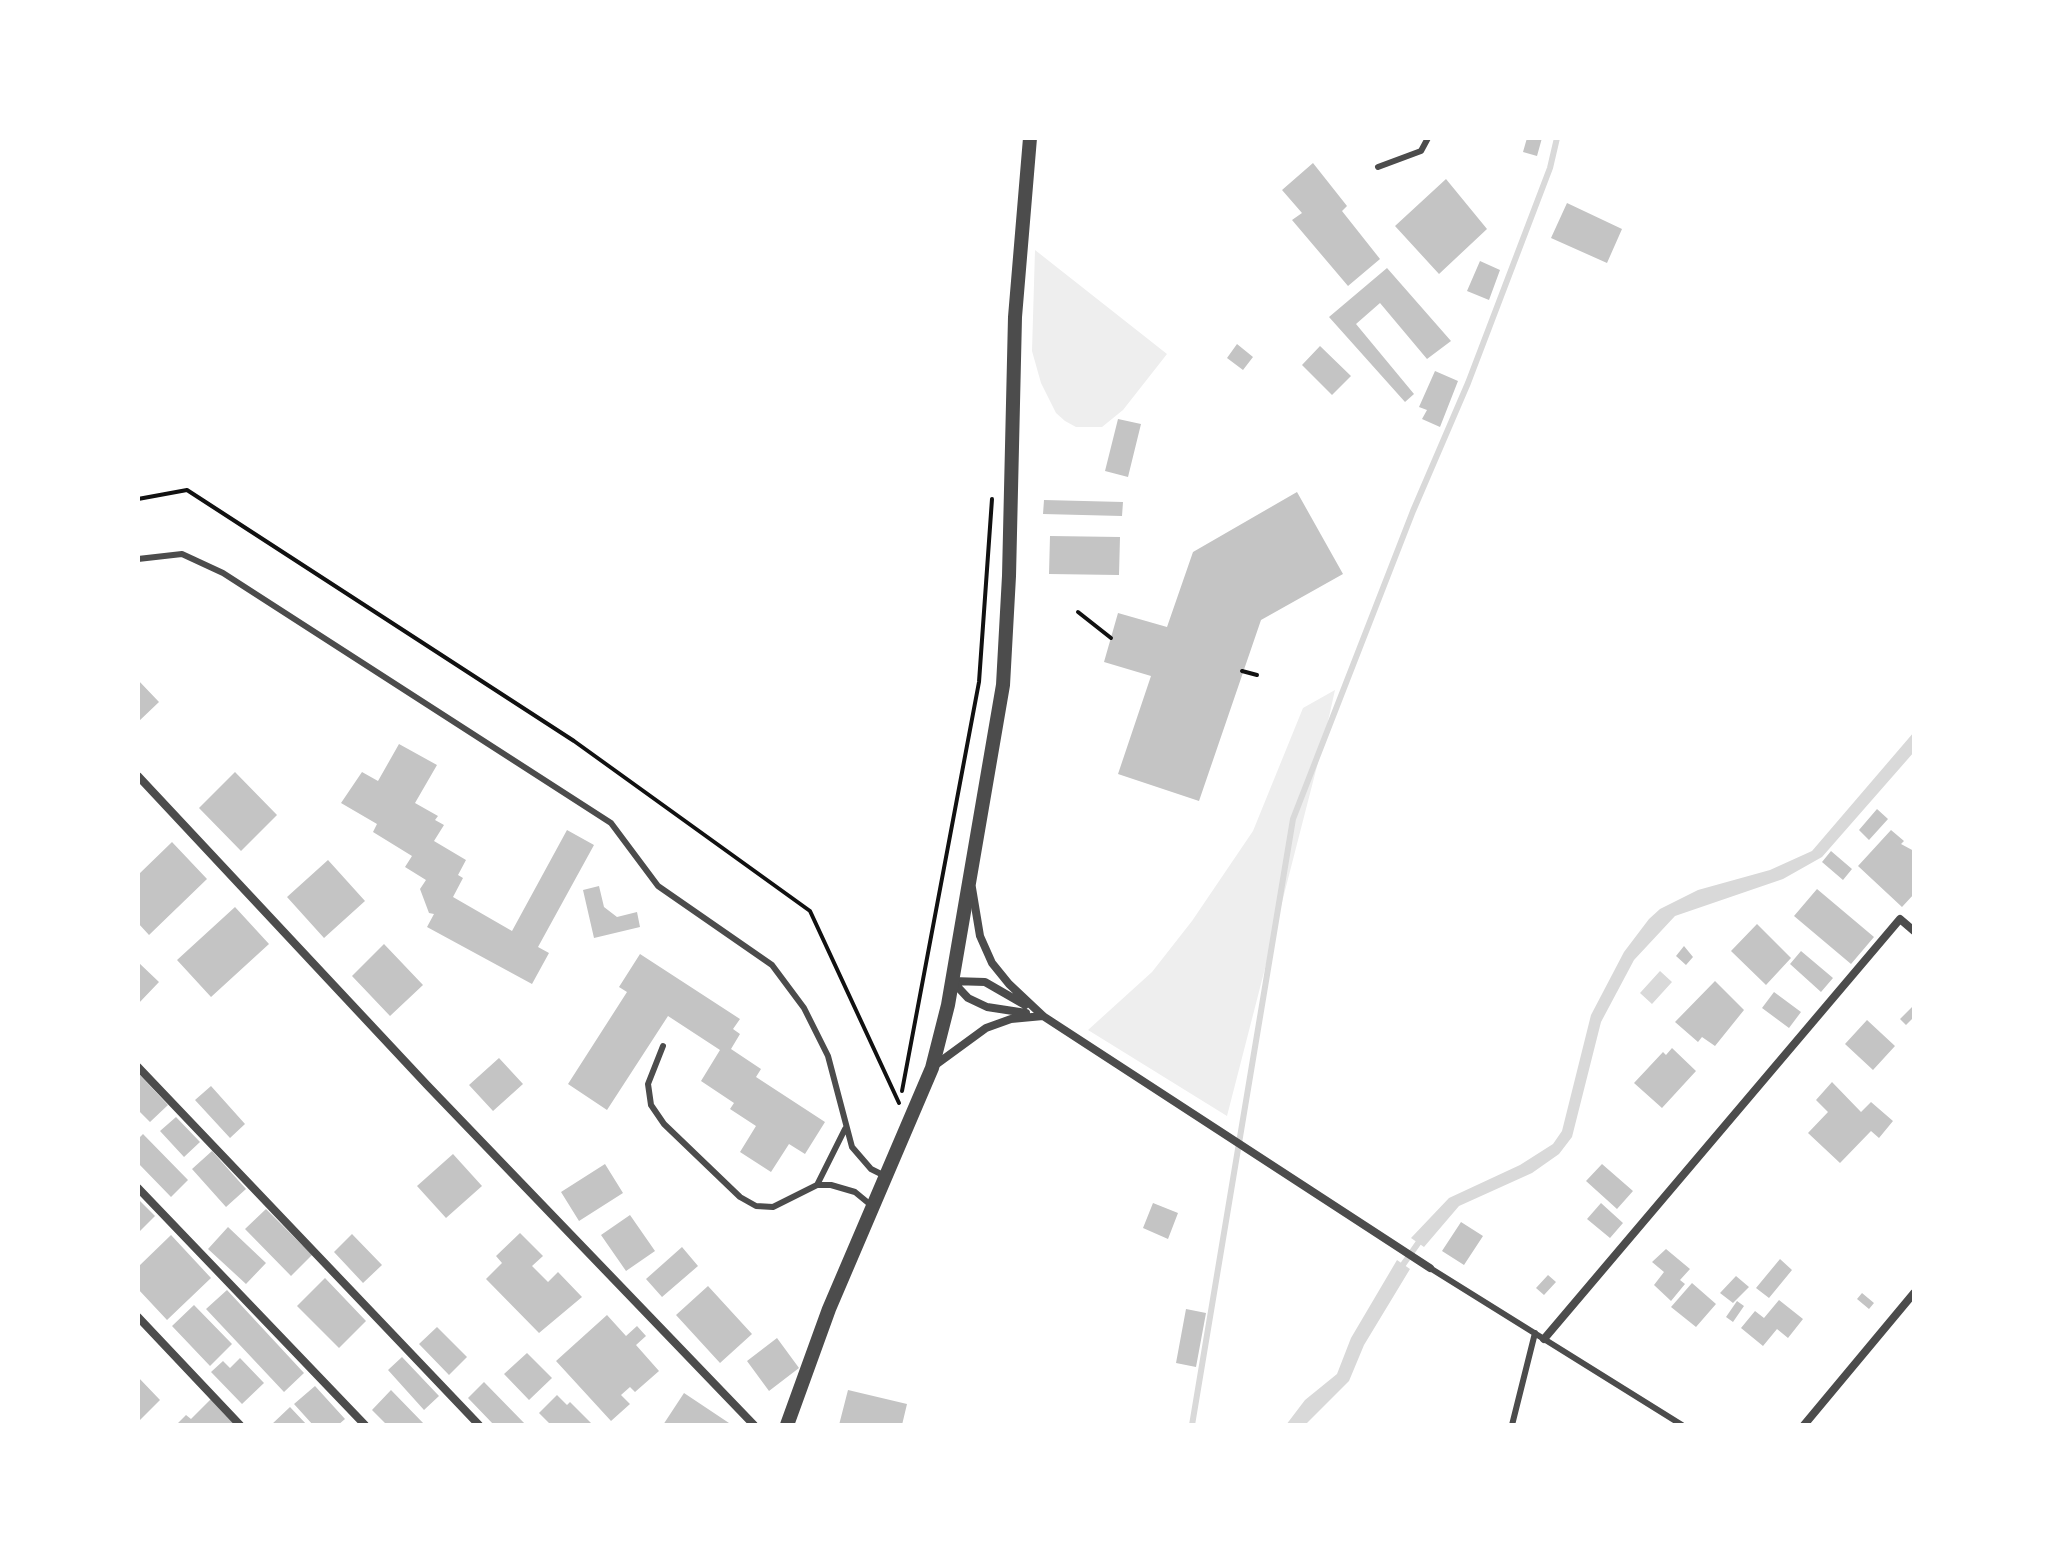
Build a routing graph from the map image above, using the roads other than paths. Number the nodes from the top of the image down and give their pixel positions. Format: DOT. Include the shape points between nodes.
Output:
graph roads {
  1 [pos="1030,138"];
  2 [pos="1428,138"];
  3 [pos="1378,167"];
  4 [pos="138,559"];
  5 [pos="138,776"];
  6 [pos="970,879"];
  7 [pos="1914,931"];
  8 [pos="952,981"];
  9 [pos="1043,1016"];
  10 [pos="663,1046"];
  11 [pos="138,1067"];
  12 [pos="932,1068"];
  13 [pos="845,1129"];
  14 [pos="885,1176"];
  15 [pos="817,1185"];
  16 [pos="138,1188"];
  17 [pos="872,1206"];
  18 [pos="1430,1268"];
  19 [pos="1914,1293"];
  20 [pos="138,1317"];
  21 [pos="1540,1336"];
  22 [pos="240,1425"];
  23 [pos="365,1425"];
  24 [pos="479,1425"];
  25 [pos="754,1425"];
  26 [pos="787,1425"];
  27 [pos="1512,1425"];
  28 [pos="1682,1425"];
  29 [pos="1804,1425"];
  1 -- 6 [label="street" via="1015,317 1005,664"];
  2 -- 3 [label="lane" via="1421,151"];
  4 -- 13 [label="lane" via="182,554 223,573 611,823 658,886 772,965 804,1008 828,1056"];
  5 -- 25 [label="street"];
  6 -- 8 [label="street"];
  6 -- 9 [label="street" via="980,936 992,963"];
  7 -- 21 [label="street" via="1900,919"];
  8 -- 9 [label="street" via="985,982"];
  8 -- 9 [label="street" via="968,998 987,1007"];
  8 -- 12 [label="street"];
  9 -- 12 [label="street" via="986,1028"];
  9 -- 18 [label="street"];
  10 -- 15 [label="lane" via="648,1084 651,1105 733,1191 764,1208 789,1202"];
  11 -- 24 [label="street"];
  12 -- 14 [label="street"];
  13 -- 14 [label="lane" via="860,1160"];
  13 -- 15 [label="lane"];
  14 -- 17 [label="street"];
  15 -- 17 [label="lane" via="842,1187"];
  16 -- 23 [label="street"];
  17 -- 26 [label="street"];
  18 -- 21 [label="lane"];
  19 -- 29 [label="street"];
  20 -- 22 [label="street"];
  21 -- 27 [label="lane"];
  21 -- 28 [label="lane"];
}
